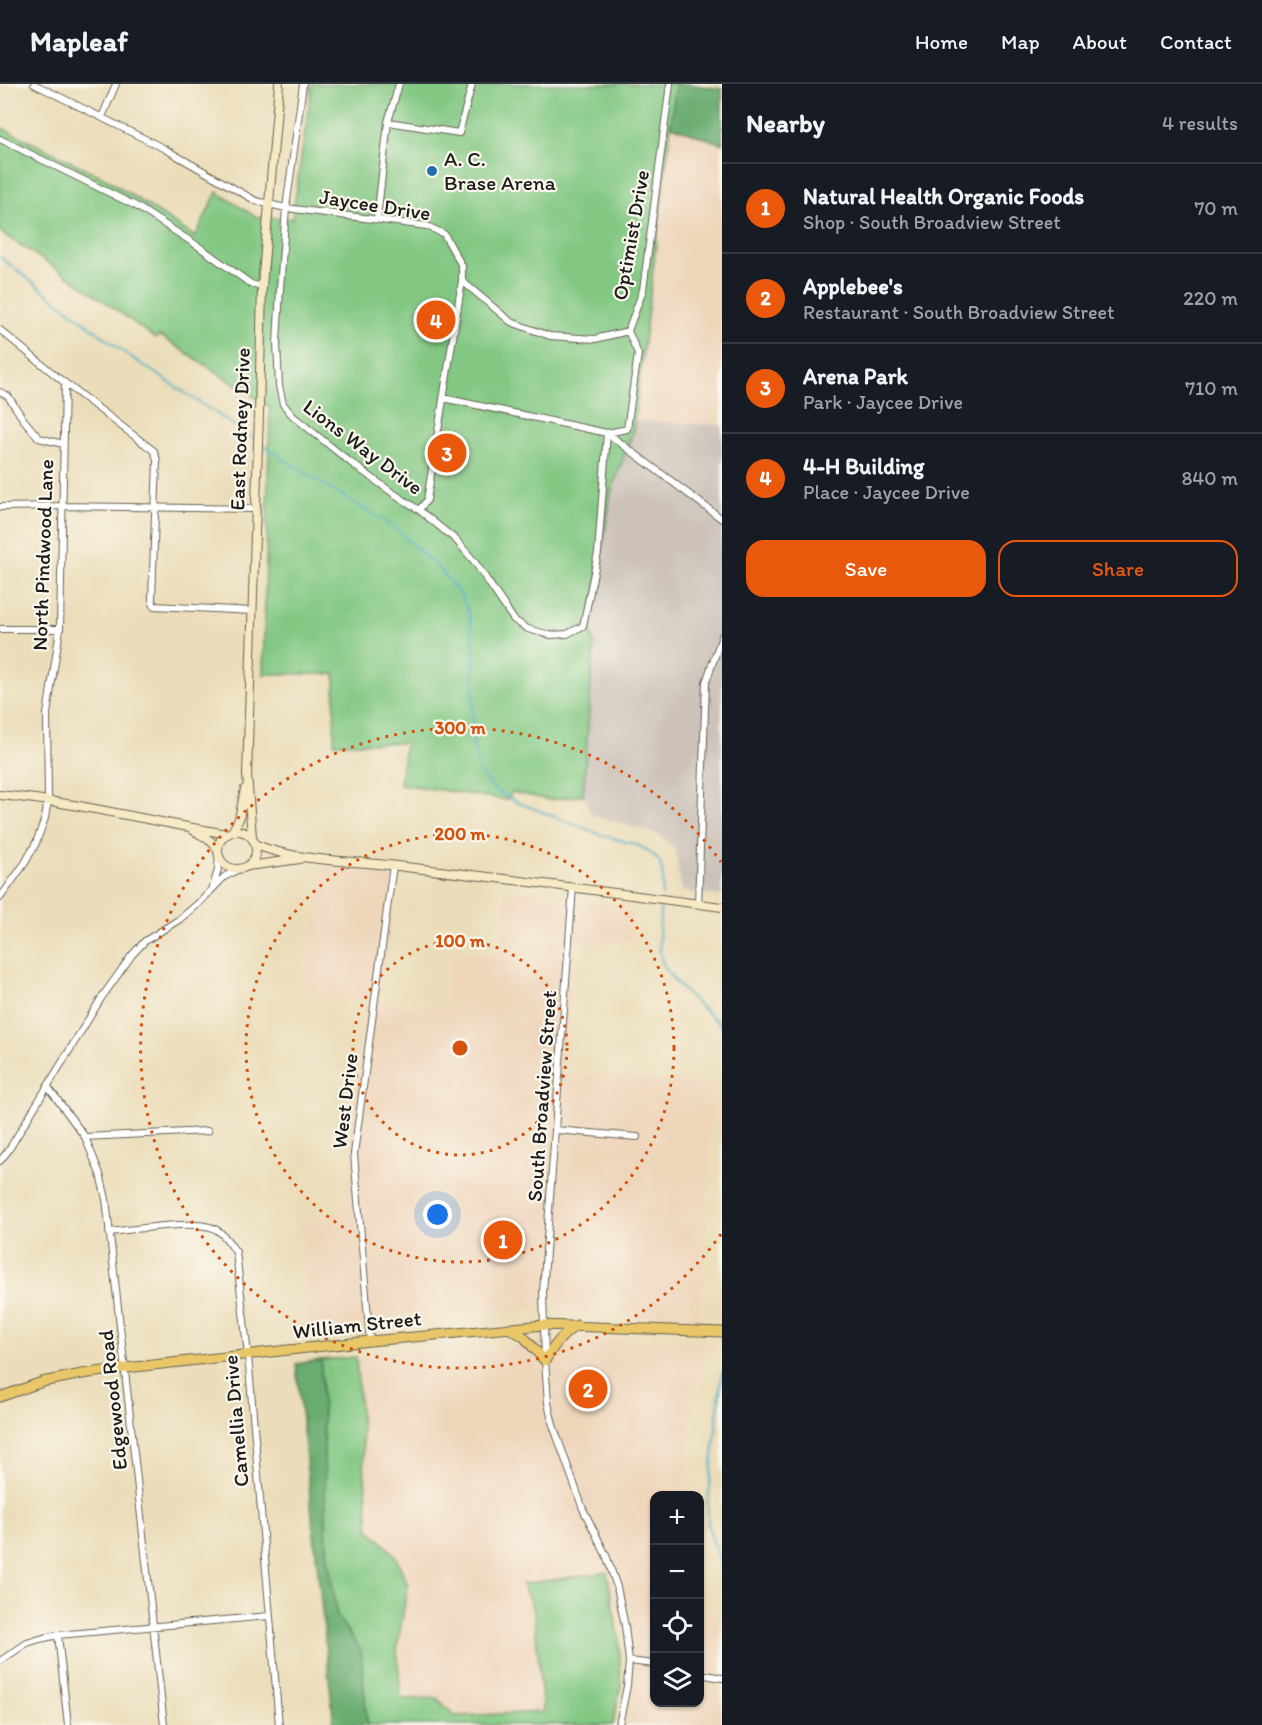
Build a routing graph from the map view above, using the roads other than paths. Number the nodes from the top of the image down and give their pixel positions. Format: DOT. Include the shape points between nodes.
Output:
graph roads {
  1 [pos="34,84"];
  2 [pos="116,84"];
  3 [pos="279,84"];
  4 [pos="303,84"];
  5 [pos="399,84"];
  6 [pos="472,84"];
  7 [pos="670,84"];
  8 [pos="102,117"];
  9 [pos="388,122"];
  10 [pos="0,139"];
  11 [pos="268,205"];
  12 [pos="286,208"];
  13 [pos="377,219"];
  14 [pos="462,281"];
  15 [pos="261,287"];
  16 [pos="0,330"];
  17 [pos="628,331"];
  18 [pos="65,383"];
  19 [pos="0,392"];
  20 [pos="443,398"];
  21 [pos="608,433"];
  22 [pos="63,444"];
  23 [pos="63,506"];
  24 [pos="0,507"];
  25 [pos="156,507"];
  26 [pos="256,509"];
  27 [pos="419,510"];
  28 [pos="722,519"];
  29 [pos="253,611"];
  30 [pos="0,629"];
  31 [pos="60,629"];
  32 [pos="722,636"];
  33 [pos="247,777"];
  34 [pos="0,795"];
  35 [pos="48,800"];
  36 [pos="187,827"];
  37 [pos="230,833"];
  38 [pos="254,841"];
  39 [pos="218,852"];
  40 [pos="306,858"];
  41 [pos="393,865"];
  42 [pos="248,866"];
  43 [pos="237,870"];
  44 [pos="213,887"];
  45 [pos="573,887"];
  46 [pos="0,898"];
  47 [pos="698,904"];
  48 [pos="722,907"];
  49 [pos="48,1087"];
  50 [pos="556,1130"];
  51 [pos="208,1131"];
  52 [pos="85,1137"];
  53 [pos="637,1137"];
  54 [pos="0,1161"];
  55 [pos="109,1232"];
  56 [pos="544,1325"];
  57 [pos="577,1325"];
  58 [pos="508,1328"];
  59 [pos="722,1332"];
  60 [pos="369,1341"];
  61 [pos="248,1355"];
  62 [pos="545,1361"];
  63 [pos="126,1368"];
  64 [pos="0,1397"];
  65 [pos="269,1616"];
  66 [pos="154,1626"];
  67 [pos="58,1635"];
  68 [pos="0,1660"];
  69 [pos="629,1660"];
  70 [pos="650,1663"];
  71 [pos="704,1675"];
  72 [pos="722,1678"];
  73 [pos="68,1725"];
  74 [pos="164,1725"];
  75 [pos="279,1725"];
  76 [pos="619,1725"];
  1 -- 8 [label="street, Jaycee Drive"];
  2 -- 8 [label="street"];
  3 -- 11 [label="street, East Rodney Drive"];
  4 -- 12 [label="street, Lions Way Drive"];
  5 -- 9 [label="street"];
  6 -- 9 [label="street" via="459,133"];
  7 -- 17 [label="street, Optimist Drive" via="643,290"];
  8 -- 11 [label="street, Jaycee Drive"];
  9 -- 13 [label="street"];
  10 -- 15 [label="street" via="136,206"];
  11 -- 12 [label="street, Jaycee Drive"];
  11 -- 15 [label="street, East Rodney Drive"];
  12 -- 13 [label="street, Jaycee Drive"];
  12 -- 27 [label="street, Lions Way Drive" via="277,343 283,404 350,462"];
  13 -- 14 [label="street, Jaycee Drive" via="427,226 444,234 462,266"];
  14 -- 17 [label="street" via="511,322 550,336 595,339"];
  14 -- 20 [label="street, Jaycee Drive"];
  15 -- 26 [label="street, East Rodney Drive"];
  16 -- 18 [label="street"];
  17 -- 21 [label="street, Optimist Drive" via="638,354 627,429"];
  18 -- 22 [label="street, North Pindwood Lane"];
  18 -- 25 [label="street" via="154,451"];
  19 -- 22 [label="street" via="8,396 39,438"];
  20 -- 21 [label="street"];
  20 -- 27 [label="street, Jaycee Drive" via="427,500"];
  21 -- 27 [label="street, Lions Way Drive" via="598,553 584,626 567,634 550,635 514,620 456,540"];
  21 -- 28 [label="street"];
  22 -- 23 [label="street, North Pindwood Lane"];
  23 -- 24 [label="street"];
  23 -- 25 [label="street"];
  23 -- 31 [label="street, North Pindwood Lane"];
  25 -- 26 [label="street"];
  25 -- 29 [label="street" via="154,606"];
  26 -- 29 [label="street, East Rodney Drive"];
  29 -- 33 [label="street, East Rodney Drive"];
  30 -- 31 [label="street"];
  31 -- 35 [label="street, North Pindwood Lane" via="47,714"];
  32 -- 47 [label="street" via="706,682"];
  33 -- 37 [label="street, East Rodney Drive" via="239,819"];
  33 -- 38 [label="street, East Rodney Drive"];
  34 -- 35 [label="street"];
  35 -- 36 [label="street"];
  35 -- 46 [label="street, North Pindwood Lane" via="36,843"];
  36 -- 37 [label="street"];
  36 -- 39 [label="street" via="216,846"];
  37 -- 38 [label="street" via="240,831"];
  37 -- 39 [label="street" via="219,844"];
  38 -- 40 [label="street" via="277,853"];
  38 -- 42 [label="street" via="256,854"];
  39 -- 43 [label="street" via="227,867"];
  39 -- 44 [label="street"];
  40 -- 41 [label="street"];
  40 -- 42 [label="street"];
  41 -- 45 [label="street"];
  41 -- 60 [label="street, West Drive" via="354,1154"];
  42 -- 43 [label="street"];
  43 -- 44 [label="street"];
  44 -- 49 [label="street" via="180,919 145,941 132,955"];
  45 -- 47 [label="street"];
  45 -- 50 [label="street, South Broadview Street"];
  47 -- 48 [label="street"];
  49 -- 52 [label="street, Edgewood Road"];
  49 -- 54 [label="street"];
  50 -- 53 [label="street"];
  50 -- 56 [label="street, South Broadview Street" via="543,1292"];
  51 -- 52 [label="street"];
  52 -- 55 [label="street, Edgewood Road" via="100,1174"];
  55 -- 61 [label="street, Camellia Drive" via="195,1224 216,1229 227,1238 236,1251"];
  55 -- 63 [label="street, Edgewood Road"];
  56 -- 57 [label="main road, William Street"];
  56 -- 58 [label="main road, William Street"];
  56 -- 62 [label="street, South Broadview Street"];
  57 -- 59 [label="main road, William Street"];
  57 -- 62 [label="main road" via="553,1346"];
  58 -- 60 [label="main road, William Street"];
  58 -- 62 [label="main road" via="523,1336"];
  60 -- 61 [label="main road, William Street"];
  61 -- 63 [label="main road, William Street"];
  61 -- 65 [label="street, Camellia Drive"];
  62 -- 69 [label="street, South Broadview Street" via="553,1425 617,1587"];
  63 -- 64 [label="main road, William Street" via="42,1382"];
  63 -- 66 [label="street, Edgewood Road"];
  65 -- 66 [label="street"];
  65 -- 75 [label="street, Camellia Drive"];
  66 -- 67 [label="street"];
  66 -- 74 [label="street, Edgewood Road"];
  67 -- 68 [label="street" via="27,1643"];
  67 -- 73 [label="street"];
  69 -- 70 [label="street"];
  69 -- 76 [label="street, South Broadview Street"];
  71 -- 72 [label="street"];
}
